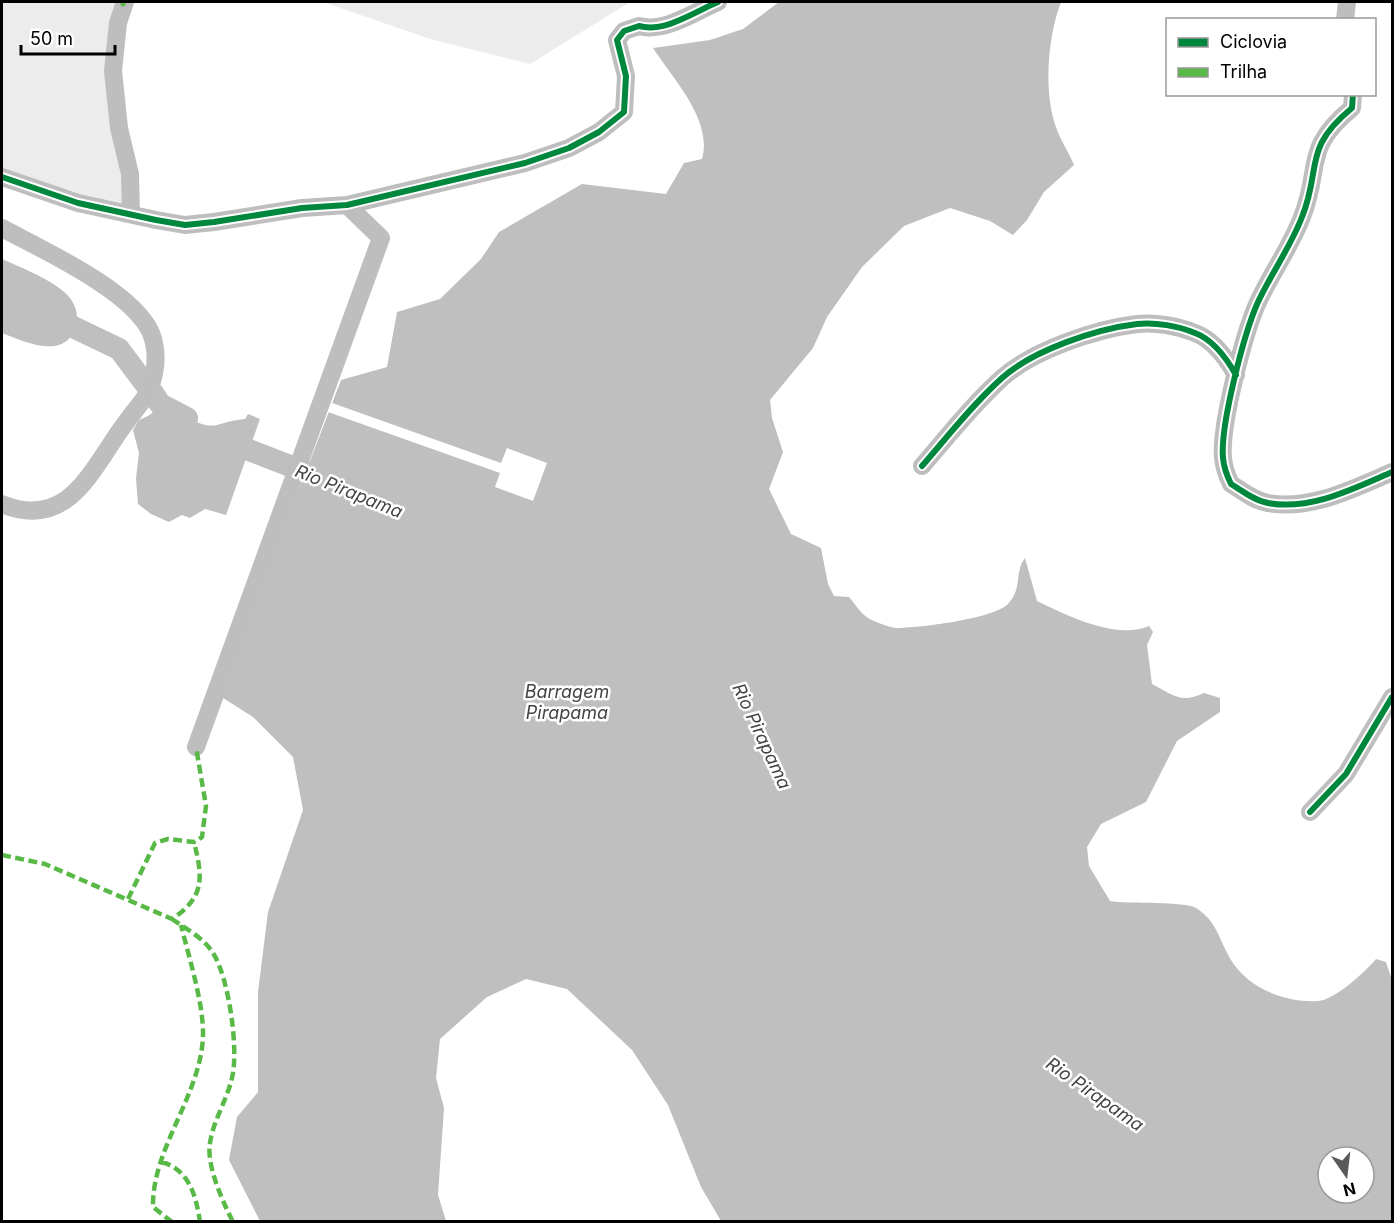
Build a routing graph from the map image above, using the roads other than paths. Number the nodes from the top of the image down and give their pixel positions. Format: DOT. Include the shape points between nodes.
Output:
graph roads {
  1 [pos="125,2"];
  2 [pos="718,2"];
  3 [pos="1347,2"];
  4 [pos="1345,18"];
  5 [pos="1353,96"];
  6 [pos="2,177"];
  7 [pos="347,205"];
  8 [pos="131,214"];
  9 [pos="2,228"];
  10 [pos="1236,375"];
  11 [pos="922,466"];
  12 [pos="1392,472"];
  13 [pos="2,504"];
  14 [pos="1392,697"];
  15 [pos="196,747"];
  16 [pos="1310,812"];
  1 -- 8 [label="street" via="112,71 130,174"];
  2 -- 7 [label="street" via="663,26 639,26 620,36 617,40 627,90 624,112 569,148 525,163"];
  3 -- 4 [label="street"];
  5 -- 10 [label="street" via="1352,108 1323,137 1314,159 1302,219 1257,305"];
  6 -- 8 [label="street" via="41,192"];
  7 -- 8 [label="street" via="185,225"];
  7 -- 15 [label="street" via="381,238"];
  9 -- 13 [label="street" via="66,261 130,308 151,334 155,357 153,382 146,396 92,474 70,498 56,507 33,510"];
  10 -- 11 [label="street" via="1214,345 1197,333 1168,325 1138,324 1104,331 1062,345 1003,377"];
  10 -- 12 [label="street" via="1222,457 1231,484 1246,494 1267,503 1293,505 1344,493"];
  14 -- 16 [label="street" via="1346,774"];
}
